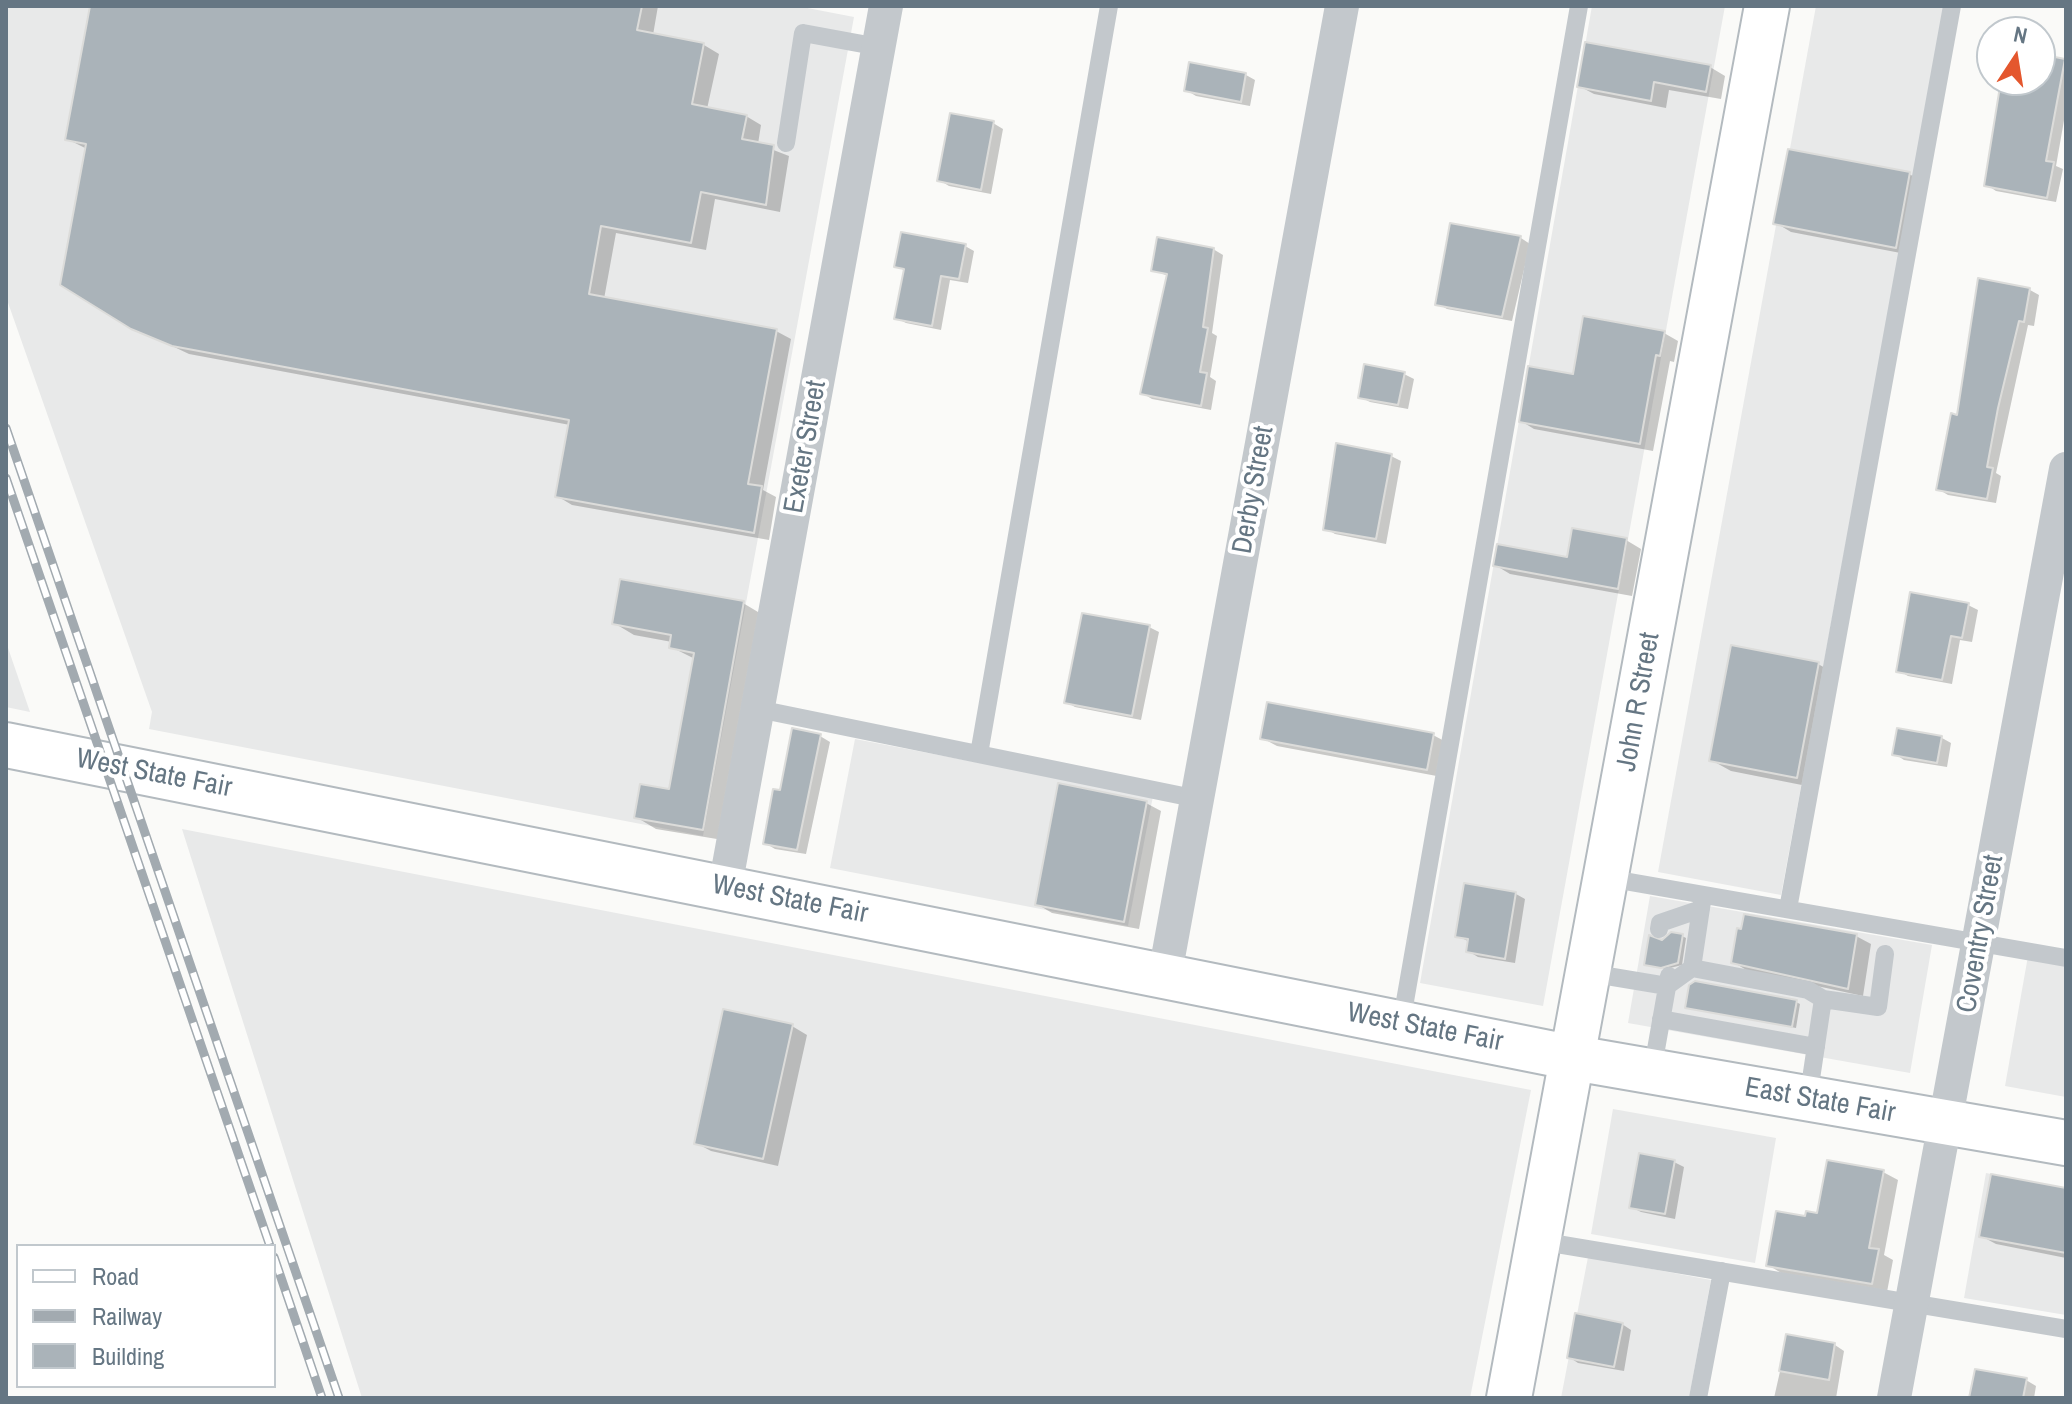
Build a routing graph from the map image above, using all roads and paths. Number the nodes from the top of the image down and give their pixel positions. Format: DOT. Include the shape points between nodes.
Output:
graph roads {
  1 [pos="886,6"];
  2 [pos="1109,6"];
  3 [pos="1342,6"];
  4 [pos="1579,6"];
  5 [pos="1767,6"];
  6 [pos="1952,6"];
  7 [pos="879,47"];
  8 [pos="786,143"];
  9 [pos="2066,469"];
  10 [pos="758,709"];
  11 [pos="6,745"];
  12 [pos="979,754"];
  13 [pos="1198,799"];
  14 [pos="1607,878"];
  15 [pos="725,887"];
  16 [pos="1702,902"];
  17 [pos="1788,909"];
  18 [pos="1671,926"];
  19 [pos="1979,943"];
  20 [pos="1885,954"];
  21 [pos="2066,958"];
  22 [pos="1692,968"];
  23 [pos="1589,973"];
  24 [pos="1165,974"];
  25 [pos="1660,976"];
  26 [pos="1823,999"];
  27 [pos="1661,1019"];
  28 [pos="1401,1024"];
  29 [pos="1816,1047"];
  30 [pos="1574,1058"];
  31 [pos="1652,1072"];
  32 [pos="1808,1099"];
  33 [pos="1946,1123"];
  34 [pos="2066,1143"];
  35 [pos="1539,1241"];
  36 [pos="1722,1271"];
  37 [pos="1912,1303"];
  38 [pos="2066,1329"];
  39 [pos="1509,1398"];
  40 [pos="1698,1398"];
  41 [pos="1894,1398"];
  1 -- 7 [label="street, Exeter Street"];
  2 -- 12 [label="lane"];
  3 -- 13 [label="street, Derby Street"];
  4 -- 28 [label="lane"];
  5 -- 14 [label="street, John R Street"];
  6 -- 17 [label="lane"];
  7 -- 8 [label="lane" via="803,33"];
  7 -- 10 [label="street, Exeter Street"];
  9 -- 19 [label="street, Coventry Street"];
  10 -- 12 [label="lane"];
  10 -- 15 [label="street, Exeter Street"];
  11 -- 15 [label="street, West State Fair"];
  12 -- 13 [label="lane"];
  13 -- 24 [label="street, Derby Street"];
  14 -- 16 [label="lane"];
  14 -- 23 [label="street, John R Street"];
  15 -- 24 [label="street, West State Fair"];
  16 -- 17 [label="lane"];
  16 -- 18 [label="lane"];
  16 -- 22 [label="lane"];
  17 -- 19 [label="lane"];
  19 -- 21 [label="lane"];
  19 -- 33 [label="street, Coventry Street"];
  20 -- 26 [label="lane" via="1878,1007"];
  22 -- 25 [label="lane"];
  22 -- 26 [label="lane" via="1808,990"];
  23 -- 25 [label="lane"];
  23 -- 30 [label="street, John R Street"];
  24 -- 28 [label="street, West State Fair"];
  25 -- 27 [label="lane"];
  26 -- 29 [label="lane"];
  27 -- 29 [label="lane" via="1757,1028"];
  27 -- 31 [label="lane"];
  28 -- 30 [label="street, West State Fair"];
  29 -- 32 [label="lane"];
  30 -- 31 [label="street, East State Fair"];
  30 -- 35 [label="street, John R Street"];
  31 -- 32 [label="street, East State Fair"];
  32 -- 33 [label="street, East State Fair"];
  33 -- 34 [label="street, East State Fair"];
  33 -- 37 [label="street, Coventry Street"];
  35 -- 36 [label="lane"];
  35 -- 39 [label="street, John R Street"];
  36 -- 37 [label="lane"];
  36 -- 40 [label="lane"];
  37 -- 38 [label="lane"];
  37 -- 41 [label="street, Coventry Street"];
}
